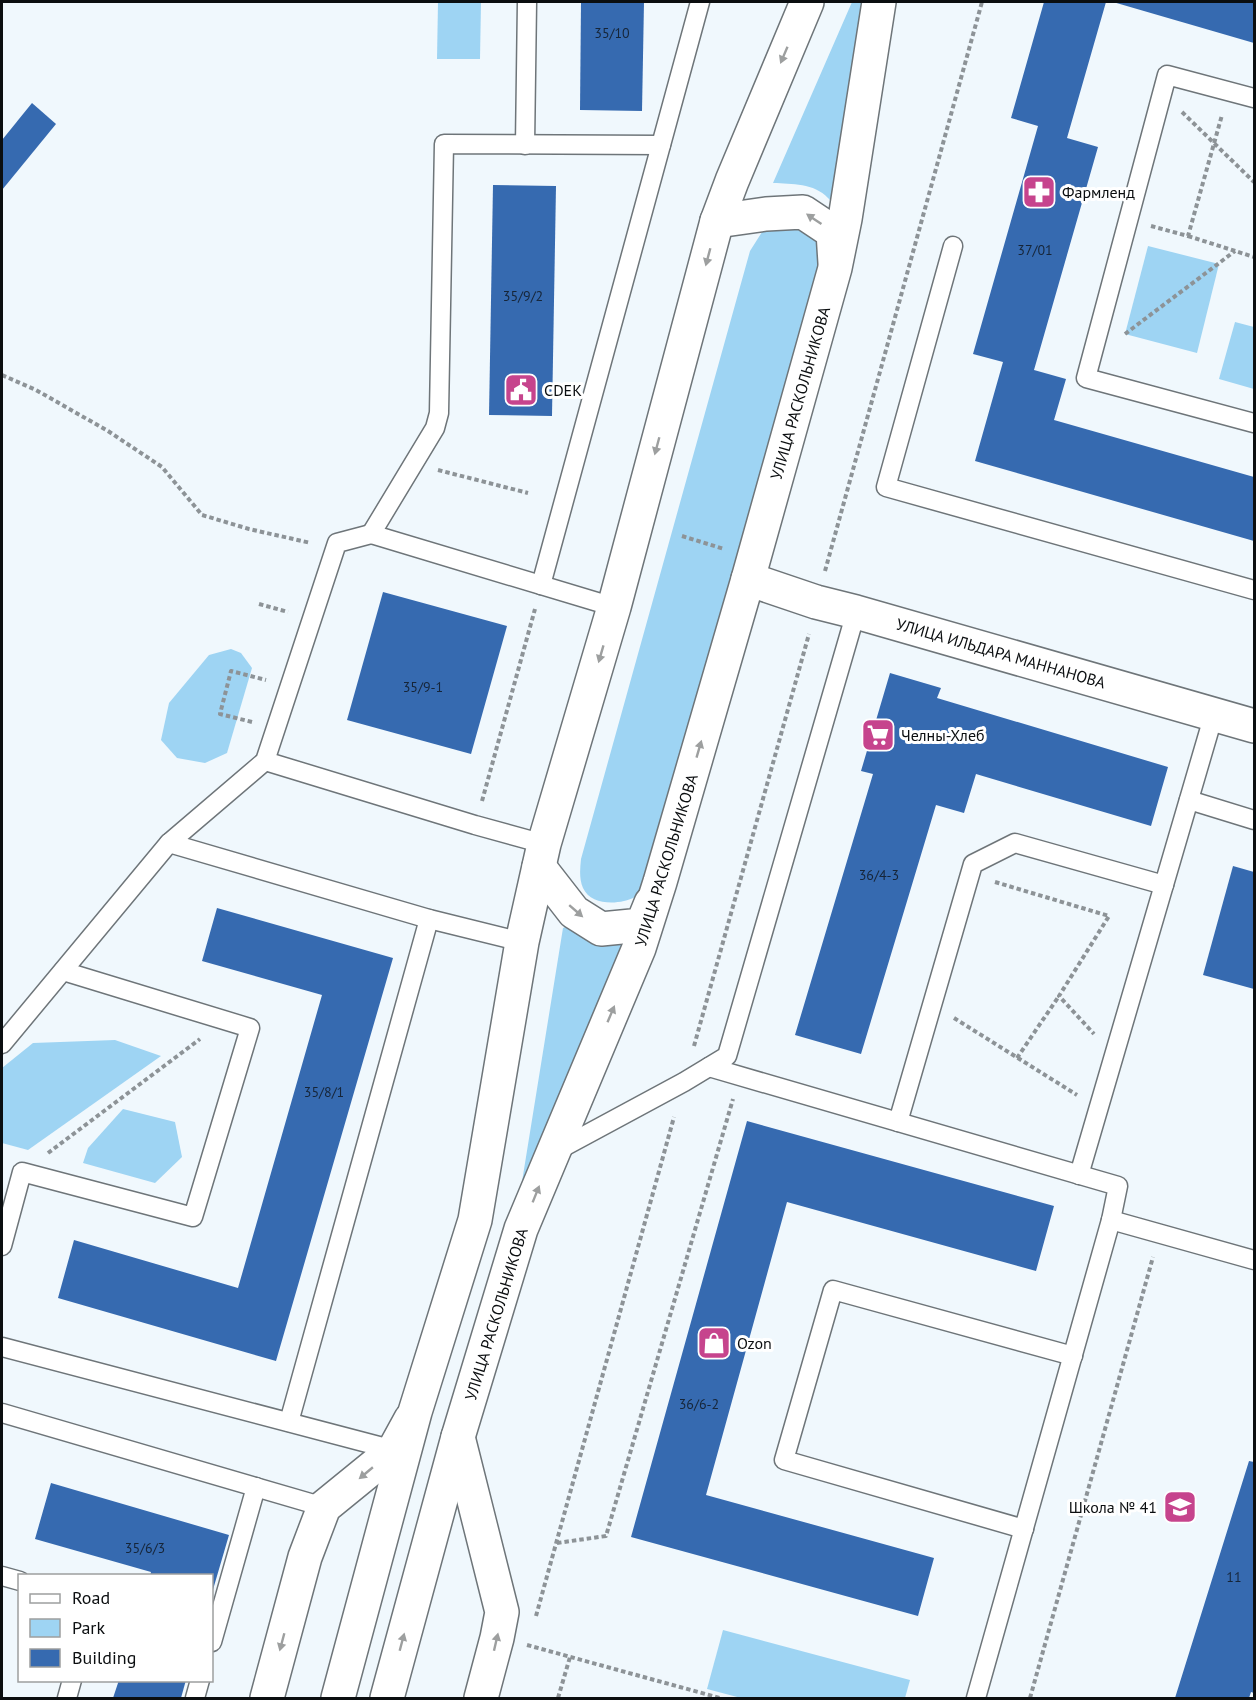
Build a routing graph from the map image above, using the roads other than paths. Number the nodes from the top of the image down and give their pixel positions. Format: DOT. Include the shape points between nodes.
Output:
graph roads {
  1 [pos="527,2"];
  2 [pos="700,2"];
  3 [pos="807,2"];
  4 [pos="879,2"];
  5 [pos="1254,98"];
  6 [pos="525,145"];
  7 [pos="661,145"];
  8 [pos="717,221"];
  9 [pos="953,246"];
  10 [pos="835,267"];
  11 [pos="1254,423"];
  12 [pos="371,534"];
  13 [pos="748,579"];
  14 [pos="542,585"];
  15 [pos="1254,590"];
  16 [pos="614,607"];
  17 [pos="856,612"];
  18 [pos="1214,714"];
  19 [pos="1254,726"];
  20 [pos="265,760"];
  21 [pos="1189,800"];
  22 [pos="1254,820"];
  23 [pos="169,843"];
  24 [pos="542,856"];
  25 [pos="660,882"];
  26 [pos="1164,885"];
  27 [pos="429,919"];
  28 [pos="522,942"];
  29 [pos="63,971"];
  30 [pos="2,1044"];
  31 [pos="709,1066"];
  32 [pos="898,1122"];
  33 [pos="552,1153"];
  34 [pos="1079,1175"];
  35 [pos="1111,1220"];
  36 [pos="2,1246"];
  37 [pos="1254,1260"];
  38 [pos="2,1347"];
  39 [pos="1073,1356"];
  40 [pos="415,1412"];
  41 [pos="2,1413"];
  42 [pos="289,1422"];
  43 [pos="458,1437"];
  44 [pos="394,1450"];
  45 [pos="256,1487"];
  46 [pos="324,1508"];
  47 [pos="1024,1529"];
  48 [pos="2,1576"];
  49 [pos="18,1580"];
  50 [pos="213,1638"];
  51 [pos="71,1682"];
  52 [pos="199,1682"];
  53 [pos="67,1698"];
  54 [pos="195,1698"];
  55 [pos="267,1698"];
  56 [pos="338,1698"];
  57 [pos="387,1698"];
  58 [pos="481,1698"];
  59 [pos="976,1698"];
  1 -- 6 [label="lane"];
  2 -- 7 [label="lane"];
  3 -- 8 [label="street, one-way"];
  4 -- 10 [label="street, УЛИЦА РАСКОЛЬНИКОВА"];
  5 -- 11 [label="lane" via="1167,75 1086,378"];
  6 -- 7 [label="lane"];
  6 -- 12 [label="lane" via="444,144 439,412 435,429"];
  7 -- 14 [label="lane"];
  10 -- 8 [label="street, one-way" via="832,232 803,212"];
  8 -- 16 [label="street, one-way"];
  9 -- 15 [label="lane" via="886,488"];
  10 -- 13 [label="street, УЛИЦА РАСКОЛЬНИКОВА"];
  12 -- 14 [label="lane"];
  12 -- 20 [label="lane" via="337,543"];
  13 -- 17 [label="street, УЛИЦА ИЛЬДАРА МАННАНОВА"];
  25 -- 13 [label="street, УЛИЦА РАСКОЛЬНИКОВА, one-way"];
  14 -- 16 [label="lane"];
  16 -- 24 [label="street, one-way"];
  17 -- 18 [label="street, УЛИЦА ИЛЬДАРА МАННАНОВА"];
  17 -- 31 [label="lane" via="727,1056"];
  18 -- 19 [label="street, УЛИЦА ИЛЬДАРА МАННАНОВА"];
  18 -- 21 [label="lane"];
  20 -- 23 [label="lane"];
  20 -- 24 [label="lane" via="476,825"];
  21 -- 22 [label="lane"];
  21 -- 26 [label="lane"];
  23 -- 27 [label="lane"];
  23 -- 29 [label="lane"];
  24 -- 25 [label="street, one-way" via="574,912 601,929 642,925"];
  24 -- 28 [label="street"];
  33 -- 25 [label="street, УЛИЦА РАСКОЛЬНИКОВА, one-way" via="639,948"];
  26 -- 32 [label="lane" via="1015,843 973,864"];
  26 -- 34 [label="lane"];
  27 -- 28 [label="lane"];
  27 -- 42 [label="lane"];
  28 -- 40 [label="street" via="475,1220"];
  29 -- 30 [label="lane"];
  29 -- 36 [label="lane" via="250,1028 193,1217 22,1172"];
  31 -- 32 [label="lane"];
  31 -- 33 [label="lane"];
  32 -- 34 [label="lane"];
  43 -- 33 [label="street, УЛИЦА РАСКОЛЬНИКОВА, one-way" via="521,1229"];
  34 -- 35 [label="lane" via="1118,1186"];
  35 -- 37 [label="lane"];
  35 -- 39 [label="lane"];
  38 -- 42 [label="lane"];
  39 -- 47 [label="lane"];
  39 -- 47 [label="lane" via="833,1290 784,1460"];
  40 -- 44 [label="street"];
  40 -- 56 [label="street"];
  41 -- 45 [label="lane"];
  42 -- 44 [label="lane"];
  57 -- 43 [label="street, УЛИЦА РАСКОЛЬНИКОВА, one-way"];
  58 -- 43 [label="street, one-way" via="502,1612"];
  44 -- 46 [label="street, one-way"];
  45 -- 46 [label="lane"];
  45 -- 50 [label="lane"];
  46 -- 55 [label="street, one-way" via="305,1557"];
  47 -- 59 [label="lane"];
  48 -- 49 [label="lane"];
  51 -- 53 [label="lane"];
  52 -- 54 [label="lane"];
}
